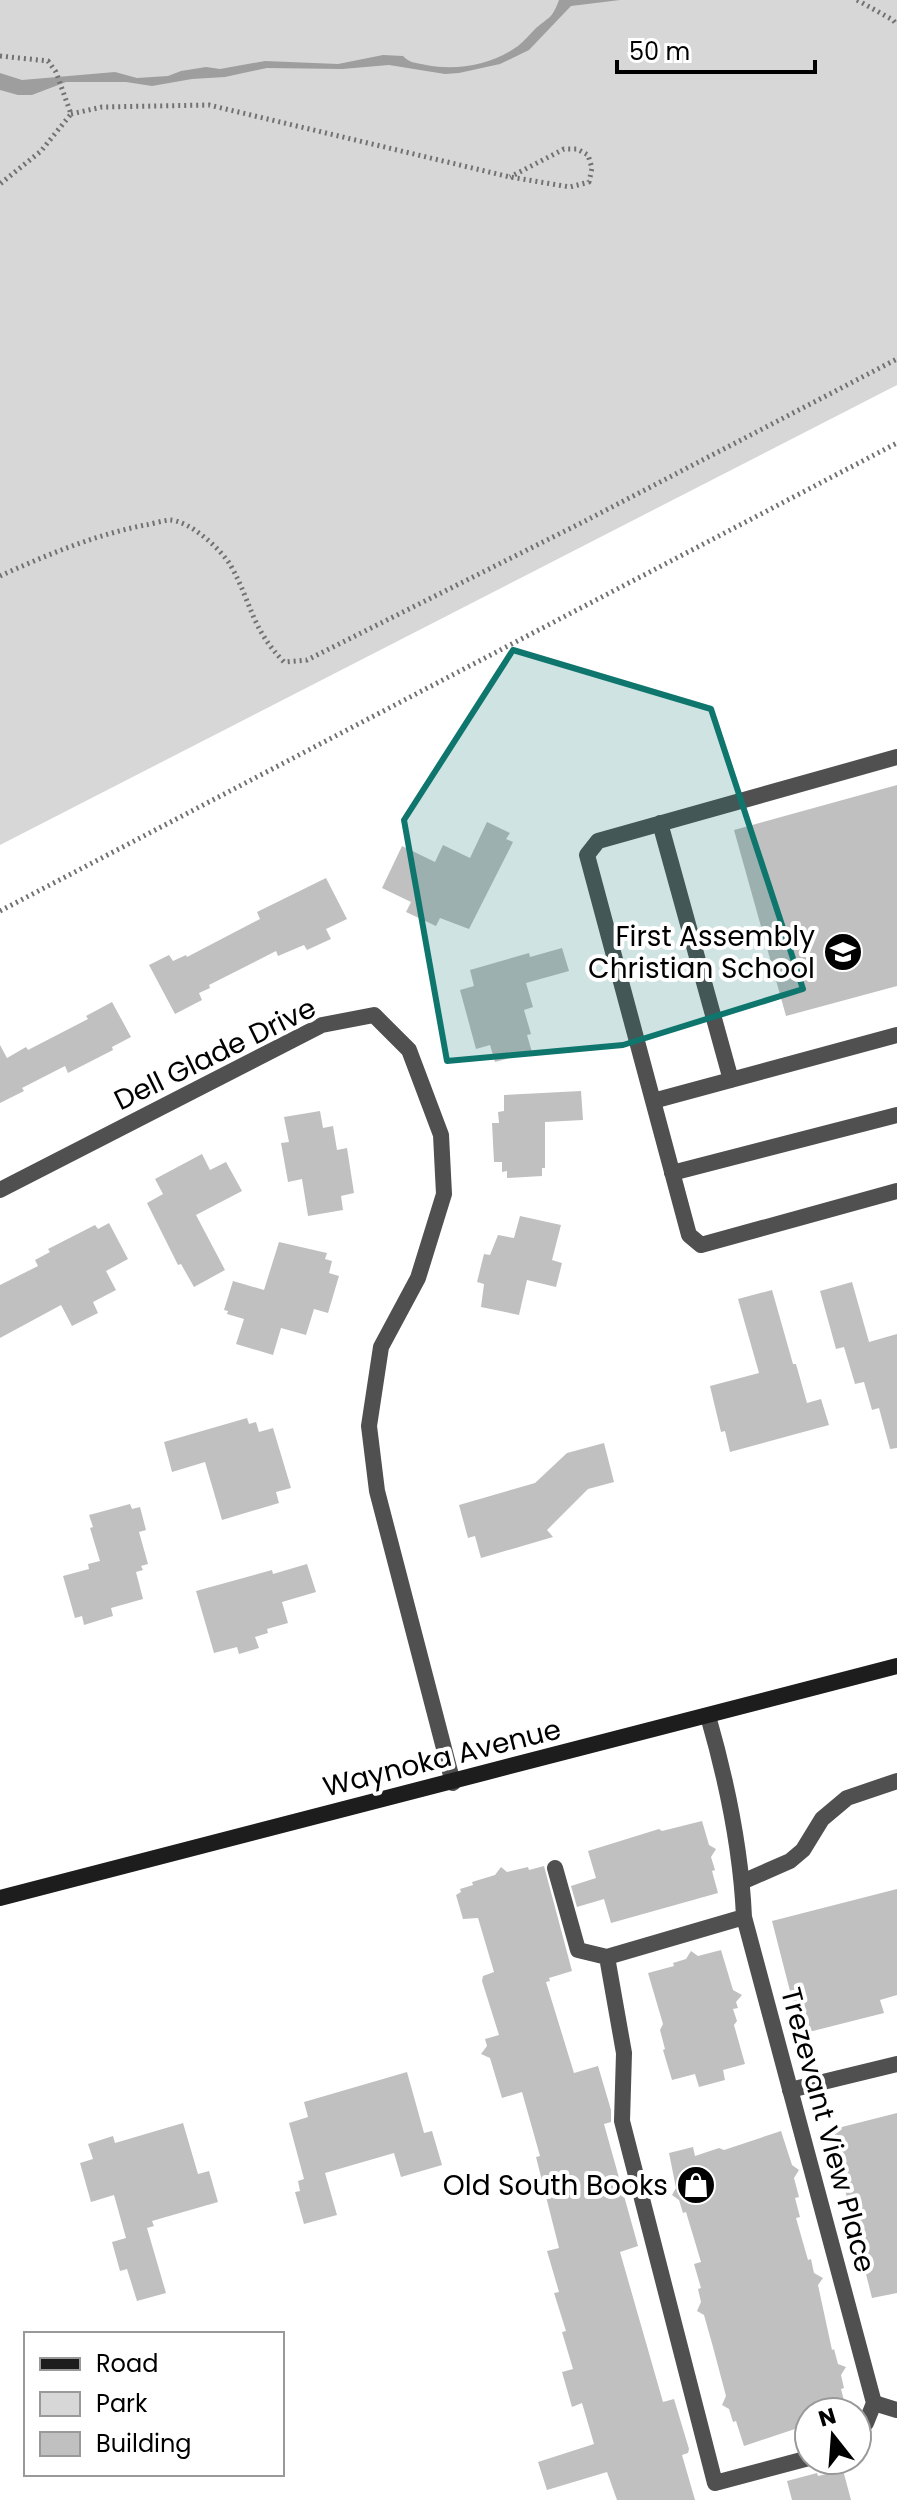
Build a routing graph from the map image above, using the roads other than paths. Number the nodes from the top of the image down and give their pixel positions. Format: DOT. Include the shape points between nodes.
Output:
graph roads {
  1 [pos="897,757"];
  2 [pos="660,823"];
  3 [pos="897,1035"];
  4 [pos="731,1080"];
  5 [pos="653,1101"];
  6 [pos="897,1115"];
  7 [pos="672,1173"];
  8 [pos="0,1190"];
  9 [pos="897,1191"];
  10 [pos="897,1666"];
  11 [pos="708,1716"];
  12 [pos="897,1781"];
  13 [pos="453,1783"];
  14 [pos="555,1868"];
  15 [pos="742,1882"];
  16 [pos="0,1898"];
  17 [pos="744,1917"];
  18 [pos="607,1957"];
  19 [pos="897,2064"];
  20 [pos="790,2090"];
  21 [pos="874,2403"];
  22 [pos="897,2410"];
  23 [pos="793,2462"];
  1 -- 2 [label="street"];
  2 -- 4 [label="street"];
  2 -- 5 [label="street" via="598,841 587,855"];
  3 -- 4 [label="street"];
  4 -- 5 [label="street"];
  5 -- 7 [label="street"];
  6 -- 7 [label="street"];
  7 -- 9 [label="street" via="689,1235 701,1245"];
  8 -- 13 [label="street, Dell Glade Drive" via="322,1025 374,1015 409,1050 441,1135 444,1194 418,1278 381,1347 369,1426 377,1491"];
  10 -- 11 [label="street, Waynoka Avenue"];
  11 -- 13 [label="street, Waynoka Avenue"];
  11 -- 15 [label="street, Trezevant View Place" via="731,1804"];
  12 -- 15 [label="street" via="847,1798 822,1819 790,1861"];
  13 -- 16 [label="street, Waynoka Avenue"];
  14 -- 18 [label="street" via="578,1950"];
  15 -- 17 [label="street, Trezevant View Place"];
  17 -- 18 [label="street"];
  17 -- 20 [label="street, Trezevant View Place"];
  18 -- 23 [label="street" via="624,2053 622,2121 715,2483"];
  19 -- 20 [label="street"];
  20 -- 21 [label="street, Trezevant View Place"];
  21 -- 22 [label="street"];
}
